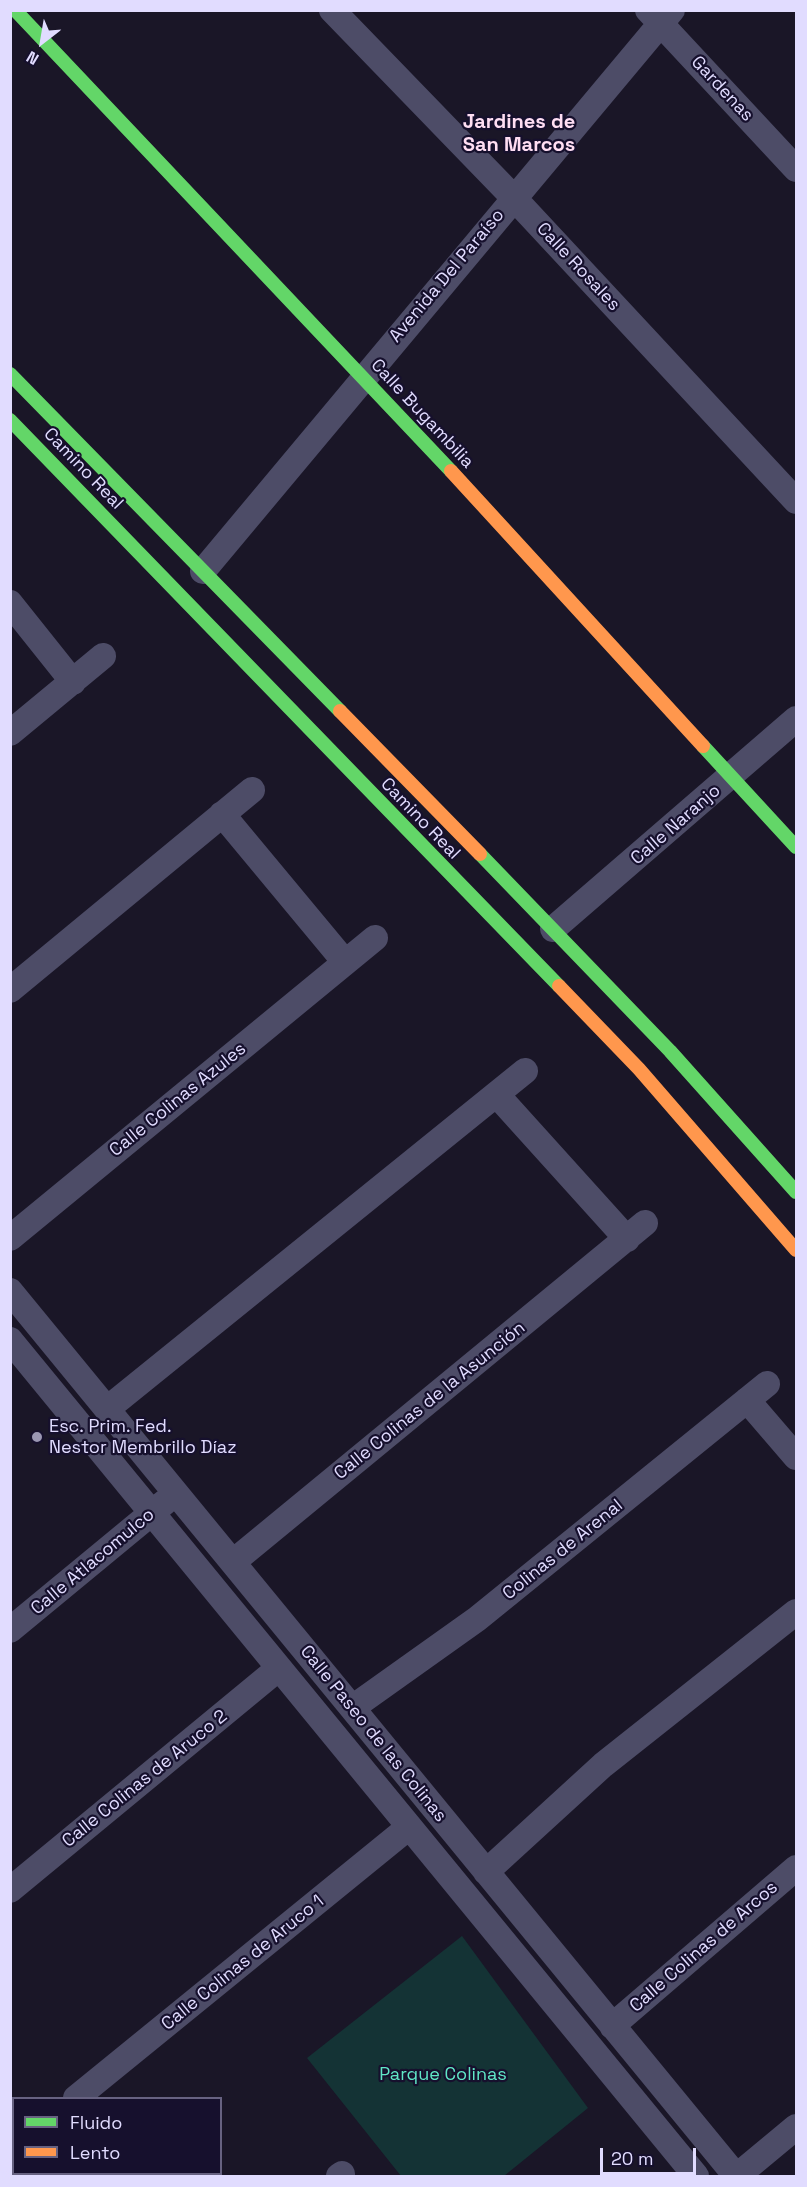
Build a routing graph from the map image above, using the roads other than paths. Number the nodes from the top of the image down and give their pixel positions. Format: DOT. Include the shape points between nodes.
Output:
graph roads {
  1 [pos="15,10"];
  2 [pos="332,10"];
  3 [pos="660,15"];
  4 [pos="796,169"];
  5 [pos="513,197"];
  6 [pos="364,376"];
  7 [pos="12,379"];
  8 [pos="10,420"];
  9 [pos="796,501"];
  10 [pos="203,571"];
  11 [pos="10,603"];
  12 [pos="103,656"];
  13 [pos="73,682"];
  14 [pos="796,719"];
  15 [pos="10,733"];
  16 [pos="731,777"];
  17 [pos="252,790"];
  18 [pos="222,814"];
  19 [pos="796,847"];
  20 [pos="553,929"];
  21 [pos="375,938"];
  22 [pos="345,962"];
  23 [pos="10,990"];
  24 [pos="525,1071"];
  25 [pos="497,1095"];
  26 [pos="796,1192"];
  27 [pos="10,1238"];
  28 [pos="796,1250"];
  29 [pos="10,1291"];
  30 [pos="10,1340"];
  31 [pos="767,1384"];
  32 [pos="747,1400"];
  33 [pos="107,1409"];
  34 [pos="796,1457"];
  35 [pos="176,1493"];
  36 [pos="152,1513"];
  37 [pos="233,1562"];
  38 [pos="796,1612"];
  39 [pos="10,1630"];
  40 [pos="279,1668"];
  41 [pos="352,1707"];
  42 [pos="409,1827"];
  43 [pos="796,1868"];
  44 [pos="486,1872"];
  45 [pos="10,1890"];
  46 [pos="612,2026"];
  47 [pos="77,2097"];
  48 [pos="796,2127"];
  49 [pos="696,2176"];
  50 [pos="736,2176"];
  1 -- 6 [label="street, Calle Bugambilia"];
  2 -- 5 [label="street, Calle Rosales"];
  3 -- 4 [label="street, Gardenas"];
  3 -- 5 [label="street, Avenida Del Paraíso"];
  5 -- 6 [label="street, Avenida Del Paraíso"];
  5 -- 9 [label="street, Calle Rosales"];
  6 -- 10 [label="street, Avenida Del Paraíso"];
  6 -- 16 [label="street, Calle Bugambilia"];
  7 -- 10 [label="street, Camino Real"];
  8 -- 28 [label="street, Camino Real" via="639,1069"];
  10 -- 20 [label="street, Camino Real"];
  11 -- 13 [label="street"];
  12 -- 13 [label="street"];
  13 -- 15 [label="street"];
  14 -- 16 [label="street, Calle Naranjo"];
  16 -- 19 [label="street, Calle Bugambilia"];
  16 -- 20 [label="street, Calle Naranjo"];
  17 -- 18 [label="street"];
  18 -- 22 [label="street"];
  18 -- 23 [label="street"];
  20 -- 26 [label="street, Camino Real" via="670,1051"];
  21 -- 22 [label="street, Calle Colinas Azules"];
  22 -- 27 [label="street, Calle Colinas Azules"];
  24 -- 25 [label="street"];
  25 -- 33 [label="street"];
  25 -- 37 [label="street, Calle Colinas de la Asunción" via="636,1231"];
  29 -- 33 [label="street, Calle Paseo de las Colinas"];
  30 -- 36 [label="street, Calle Paseo de las Colinas"];
  31 -- 32 [label="street, Colinas de Arenal"];
  32 -- 34 [label="street"];
  32 -- 41 [label="street, Colinas de Arenal" via="477,1619"];
  33 -- 35 [label="street, Calle Paseo de las Colinas"];
  35 -- 36 [label="street, Calle Atlacomulco"];
  35 -- 37 [label="street, Calle Paseo de las Colinas"];
  36 -- 39 [label="street, Calle Atlacomulco"];
  36 -- 40 [label="street, Calle Paseo de las Colinas"];
  37 -- 41 [label="street, Calle Paseo de las Colinas"];
  38 -- 44 [label="street" via="603,1765"];
  40 -- 42 [label="street, Calle Paseo de las Colinas"];
  40 -- 45 [label="street, Calle Colinas de Aruco 2"];
  41 -- 44 [label="street, Calle Paseo de las Colinas"];
  42 -- 47 [label="street, Calle Colinas de Aruco 1"];
  42 -- 49 [label="street, Calle Paseo de las Colinas"];
  43 -- 46 [label="street, Calle Colinas de Arcos"];
  44 -- 46 [label="street, Calle Paseo de las Colinas"];
  46 -- 50 [label="street, Calle Paseo de las Colinas"];
  48 -- 50 [label="street"];
}
